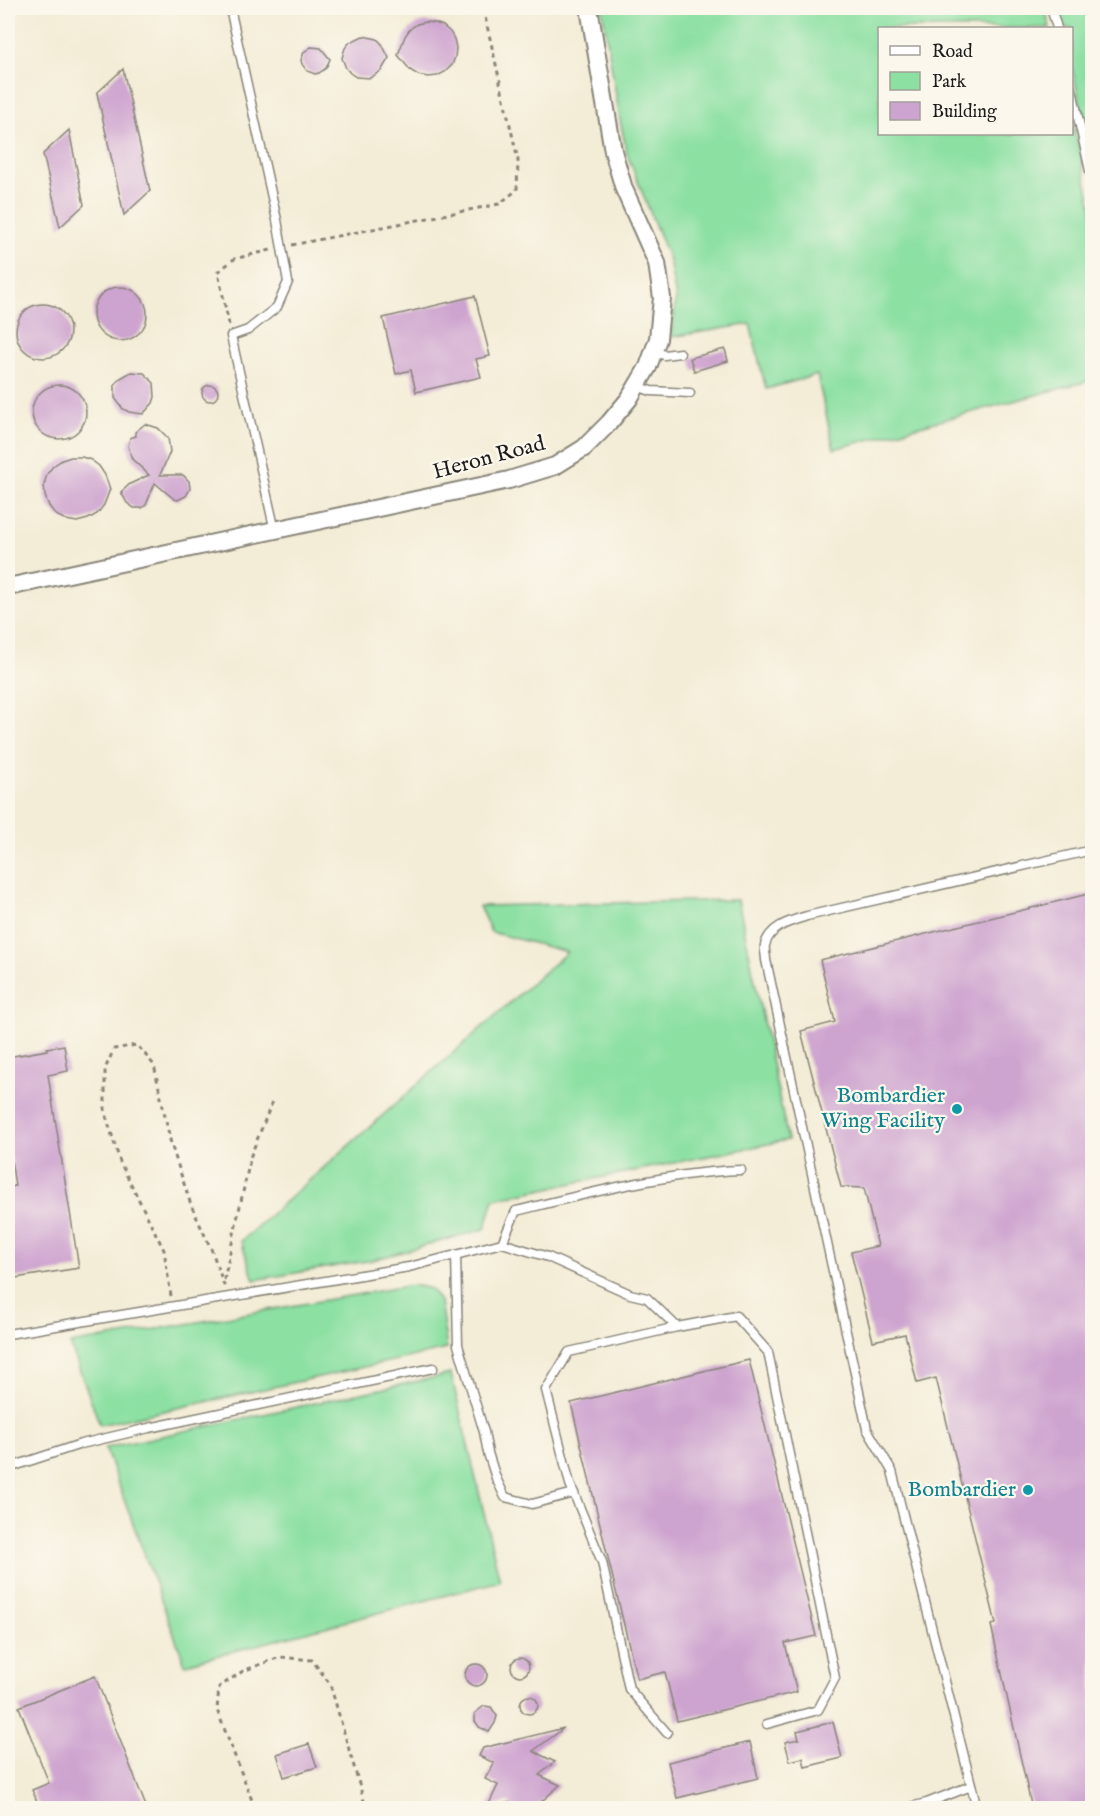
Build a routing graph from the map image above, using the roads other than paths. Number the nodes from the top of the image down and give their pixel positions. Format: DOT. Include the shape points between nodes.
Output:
graph roads {
  1 [pos="230,8"];
  2 [pos="589,8"];
  3 [pos="1052,8"];
  4 [pos="1057,27"];
  5 [pos="1073,99"];
  6 [pos="1092,180"];
  7 [pos="654,351"];
  8 [pos="680,353"];
  9 [pos="637,386"];
  10 [pos="690,393"];
  11 [pos="275,531"];
  12 [pos="8,587"];
  13 [pos="1092,850"];
  14 [pos="741,1170"];
  15 [pos="502,1243"];
  16 [pos="456,1255"];
  17 [pos="677,1327"];
  18 [pos="8,1334"];
  19 [pos="433,1368"];
  20 [pos="8,1468"];
  21 [pos="574,1493"];
  22 [pos="767,1724"];
  23 [pos="667,1733"];
  24 [pos="971,1786"];
  25 [pos="906,1809"];
  26 [pos="976,1809"];
  1 -- 11 [label="lane" via="288,282 277,307 248,330 231,336"];
  2 -- 7 [label="street, Heron Road" via="613,151 624,189 657,263 662,298"];
  3 -- 4 [label="lane"];
  5 -- 6 [label="lane"];
  7 -- 8 [label="lane" via="664,355"];
  7 -- 9 [label="street, Heron Road"];
  9 -- 10 [label="lane" via="651,391"];
  9 -- 11 [label="street, Heron Road" via="584,448 555,466 509,480"];
  11 -- 12 [label="street, Heron Road"];
  13 -- 24 [label="lane" via="786,922 765,945 867,1429 892,1471"];
  14 -- 15 [label="lane" via="628,1185 516,1211"];
  15 -- 16 [label="lane"];
  15 -- 17 [label="lane" via="548,1257 647,1298"];
  16 -- 18 [label="lane" via="409,1267"];
  16 -- 21 [label="lane" via="458,1345 488,1453 505,1497 532,1504"];
  17 -- 21 [label="lane" via="569,1352 546,1390"];
  17 -- 22 [label="lane" via="736,1316 768,1352 835,1678 818,1710"];
  19 -- 20 [label="lane" via="81,1444"];
  21 -- 23 [label="lane" via="602,1563 629,1689"];
  24 -- 25 [label="lane"];
  24 -- 26 [label="lane"];
}
